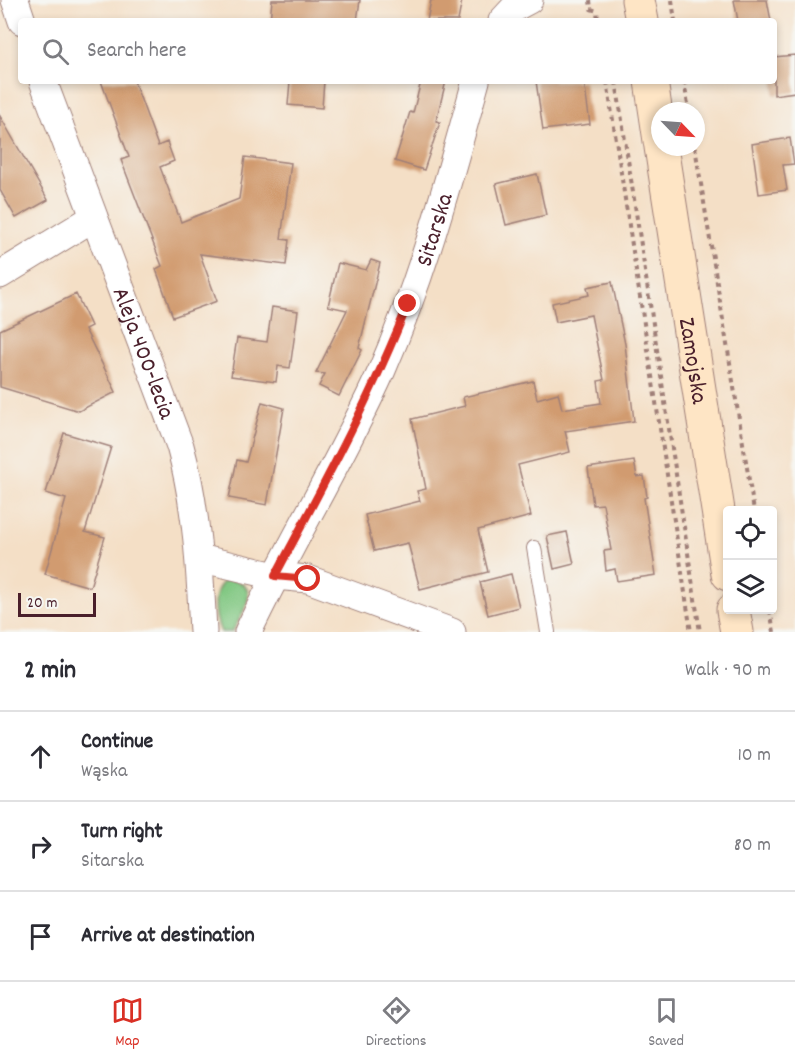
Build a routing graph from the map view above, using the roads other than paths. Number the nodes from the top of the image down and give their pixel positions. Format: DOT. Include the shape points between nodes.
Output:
graph roads {
  1 [pos="15,0"];
  2 [pos="530,0"];
  3 [pos="638,0"];
  4 [pos="21,18"];
  5 [pos="505,18"];
  6 [pos="641,18"];
  7 [pos="45,84"];
  8 [pos="475,84"];
  9 [pos="651,84"];
  10 [pos="654,102"];
  11 [pos="662,156"];
  12 [pos="93,218"];
  13 [pos="0,275"];
  14 [pos="534,548"];
  15 [pos="199,558"];
  16 [pos="726,560"];
  17 [pos="275,576"];
  18 [pos="734,614"];
  19 [pos="203,632"];
  20 [pos="248,632"];
  21 [pos="452,632"];
  22 [pos="548,632"];
  23 [pos="737,632"];
  1 -- 4 [label="street"];
  2 -- 5 [label="street"];
  3 -- 6 [label="street"];
  7 -- 12 [label="street, Aleja 400-lecia"];
  8 -- 17 [label="street, Sitarska" via="428,253 382,369 352,434"];
  9 -- 10 [label="street"];
  11 -- 16 [label="street, Zamojska"];
  12 -- 13 [label="street"];
  12 -- 15 [label="street, Aleja 400-lecia" via="180,446"];
  14 -- 22 [label="lane"];
  15 -- 17 [label="street"];
  15 -- 19 [label="street, Aleja 400-lecia"];
  17 -- 20 [label="street, Sitarska"];
  17 -- 21 [label="street" via="308,579"];
  18 -- 23 [label="street"];
}
